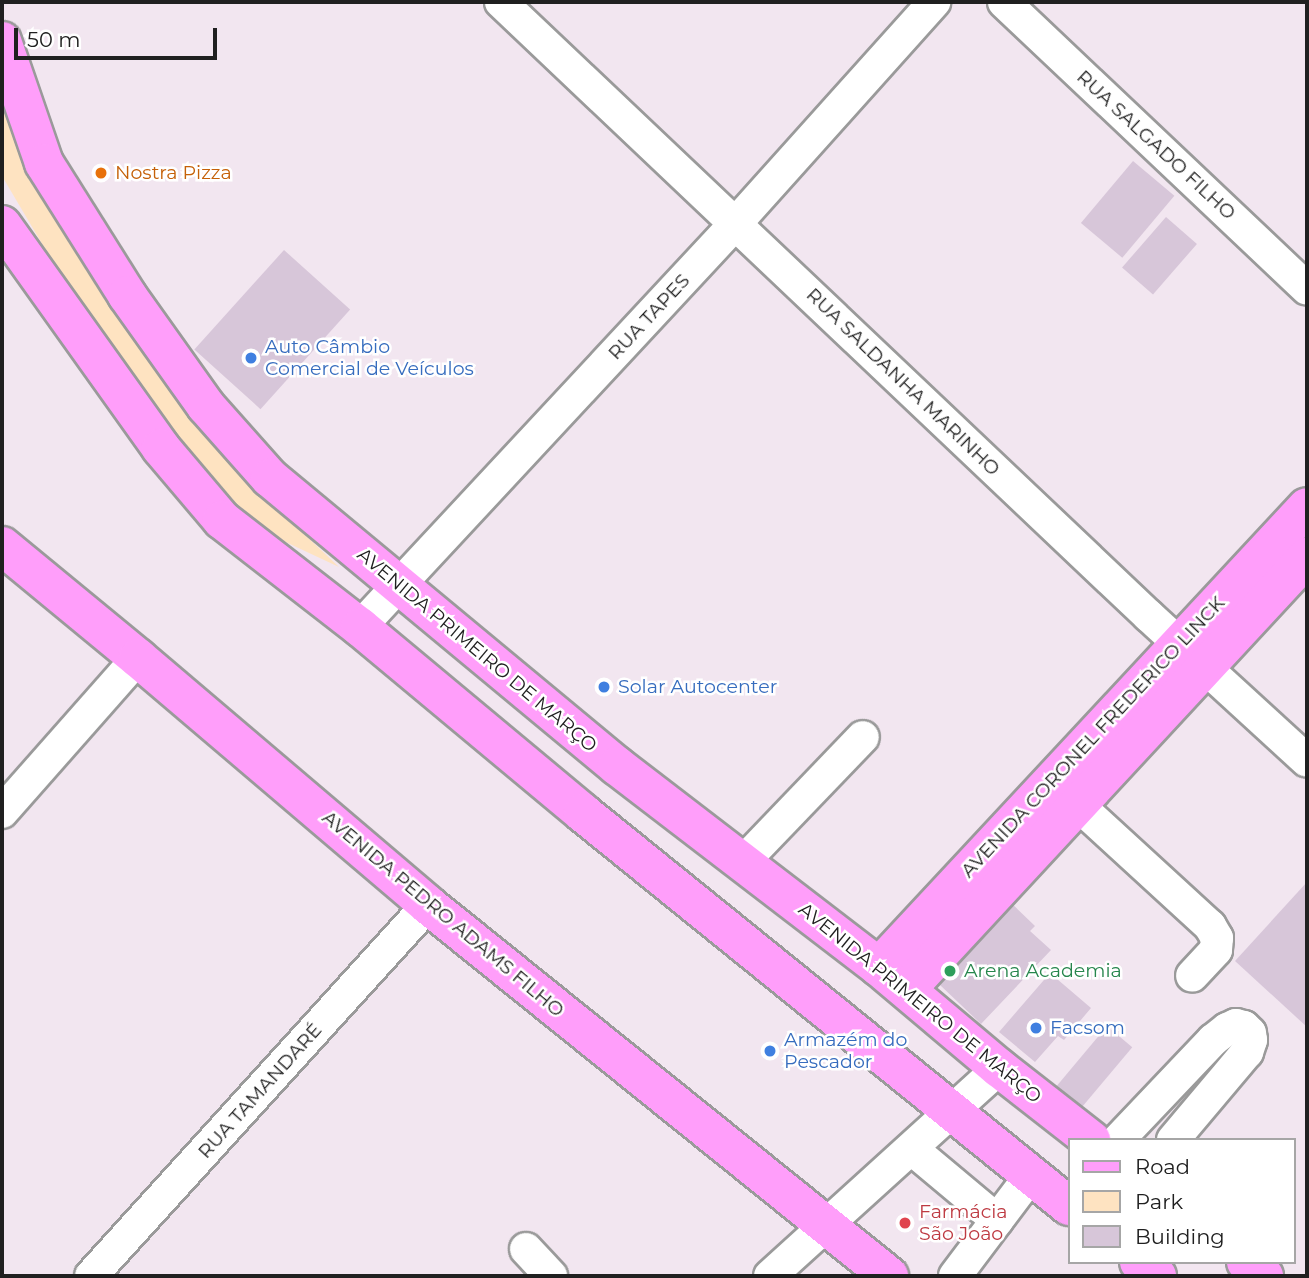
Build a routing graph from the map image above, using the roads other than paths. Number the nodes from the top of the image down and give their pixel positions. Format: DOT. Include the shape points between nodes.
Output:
graph roads {
  1 [pos="501,2"];
  2 [pos="934,2"];
  3 [pos="1004,2"];
  4 [pos="2,41"];
  5 [pos="736,223"];
  6 [pos="2,225"];
  7 [pos="1307,289"];
  8 [pos="1307,507"];
  9 [pos="2,546"];
  10 [pos="1307,557"];
  11 [pos="401,586"];
  12 [pos="360,628"];
  13 [pos="138,657"];
  14 [pos="1192,657"];
  15 [pos="863,737"];
  16 [pos="1307,761"];
  17 [pos="1078,805"];
  18 [pos="2,812"];
  19 [pos="743,862"];
  20 [pos="428,905"];
  21 [pos="1192,975"];
  22 [pos="893,978"];
  23 [pos="999,1068"];
  24 [pos="953,1111"];
  25 [pos="1088,1138"];
  26 [pos="1120,1138"];
  27 [pos="1175,1138"];
  28 [pos="912,1149"];
  29 [pos="1031,1175"];
  30 [pos="1068,1205"];
  31 [pos="997,1220"];
  32 [pos="827,1227"];
  33 [pos="526,1249"];
  34 [pos="1142,1264"];
  35 [pos="1249,1264"];
  36 [pos="91,1276"];
  37 [pos="551,1276"];
  38 [pos="770,1276"];
  39 [pos="888,1276"];
  40 [pos="955,1276"];
  41 [pos="1157,1276"];
  42 [pos="1264,1276"];
  1 -- 5 [label="street, RUA SALDANHA MARINHO"];
  2 -- 5 [label="street, RUA TAPES"];
  3 -- 7 [label="street, RUA SALGADO FILHO"];
  4 -- 11 [label="main road, AVENIDA PRIMEIRO DE MARÇO" via="44,163 127,295 206,406 270,478"];
  5 -- 11 [label="street, RUA TAPES"];
  5 -- 14 [label="street, RUA SALDANHA MARINHO"];
  6 -- 12 [label="main road" via="161,448 222,520"];
  8 -- 14 [label="main road, AVENIDA CORONEL FREDERICO LINCK"];
  9 -- 13 [label="main road, AVENIDA PEDRO ADAMS FILHO"];
  10 -- 14 [label="main road, AVENIDA CORONEL FREDERICO LINCK"];
  11 -- 12 [label="street, RUA TAPES"];
  11 -- 19 [label="main road, AVENIDA PRIMEIRO DE MARÇO" via="617,766"];
  12 -- 24 [label="main road"];
  13 -- 18 [label="street"];
  13 -- 20 [label="main road, AVENIDA PEDRO ADAMS FILHO"];
  14 -- 16 [label="street, RUA SALDANHA MARINHO"];
  14 -- 17 [label="main road, AVENIDA CORONEL FREDERICO LINCK"];
  14 -- 22 [label="main road, AVENIDA CORONEL FREDERICO LINCK"];
  15 -- 19 [label="street"];
  17 -- 21 [label="street" via="1210,926 1217,937 1216,950"];
  17 -- 22 [label="main road, AVENIDA CORONEL FREDERICO LINCK"];
  19 -- 22 [label="main road, AVENIDA PRIMEIRO DE MARÇO"];
  20 -- 32 [label="main road, AVENIDA PEDRO ADAMS FILHO"];
  20 -- 36 [label="street, RUA TAMANDARÉ"];
  22 -- 23 [label="main road, AVENIDA PRIMEIRO DE MARÇO"];
  23 -- 24 [label="street"];
  23 -- 25 [label="main road, AVENIDA PRIMEIRO DE MARÇO"];
  24 -- 28 [label="street"];
  24 -- 29 [label="main road"];
  26 -- 27 [label="street" via="1213,1040 1227,1028 1244,1027 1251,1040 1247,1052"];
  28 -- 31 [label="street"];
  28 -- 32 [label="street"];
  29 -- 30 [label="main road"];
  29 -- 31 [label="street"];
  31 -- 40 [label="street"];
  32 -- 38 [label="street"];
  32 -- 39 [label="main road, AVENIDA PEDRO ADAMS FILHO"];
  33 -- 37 [label="street"];
  34 -- 41 [label="main road"];
  35 -- 42 [label="main road"];
}
